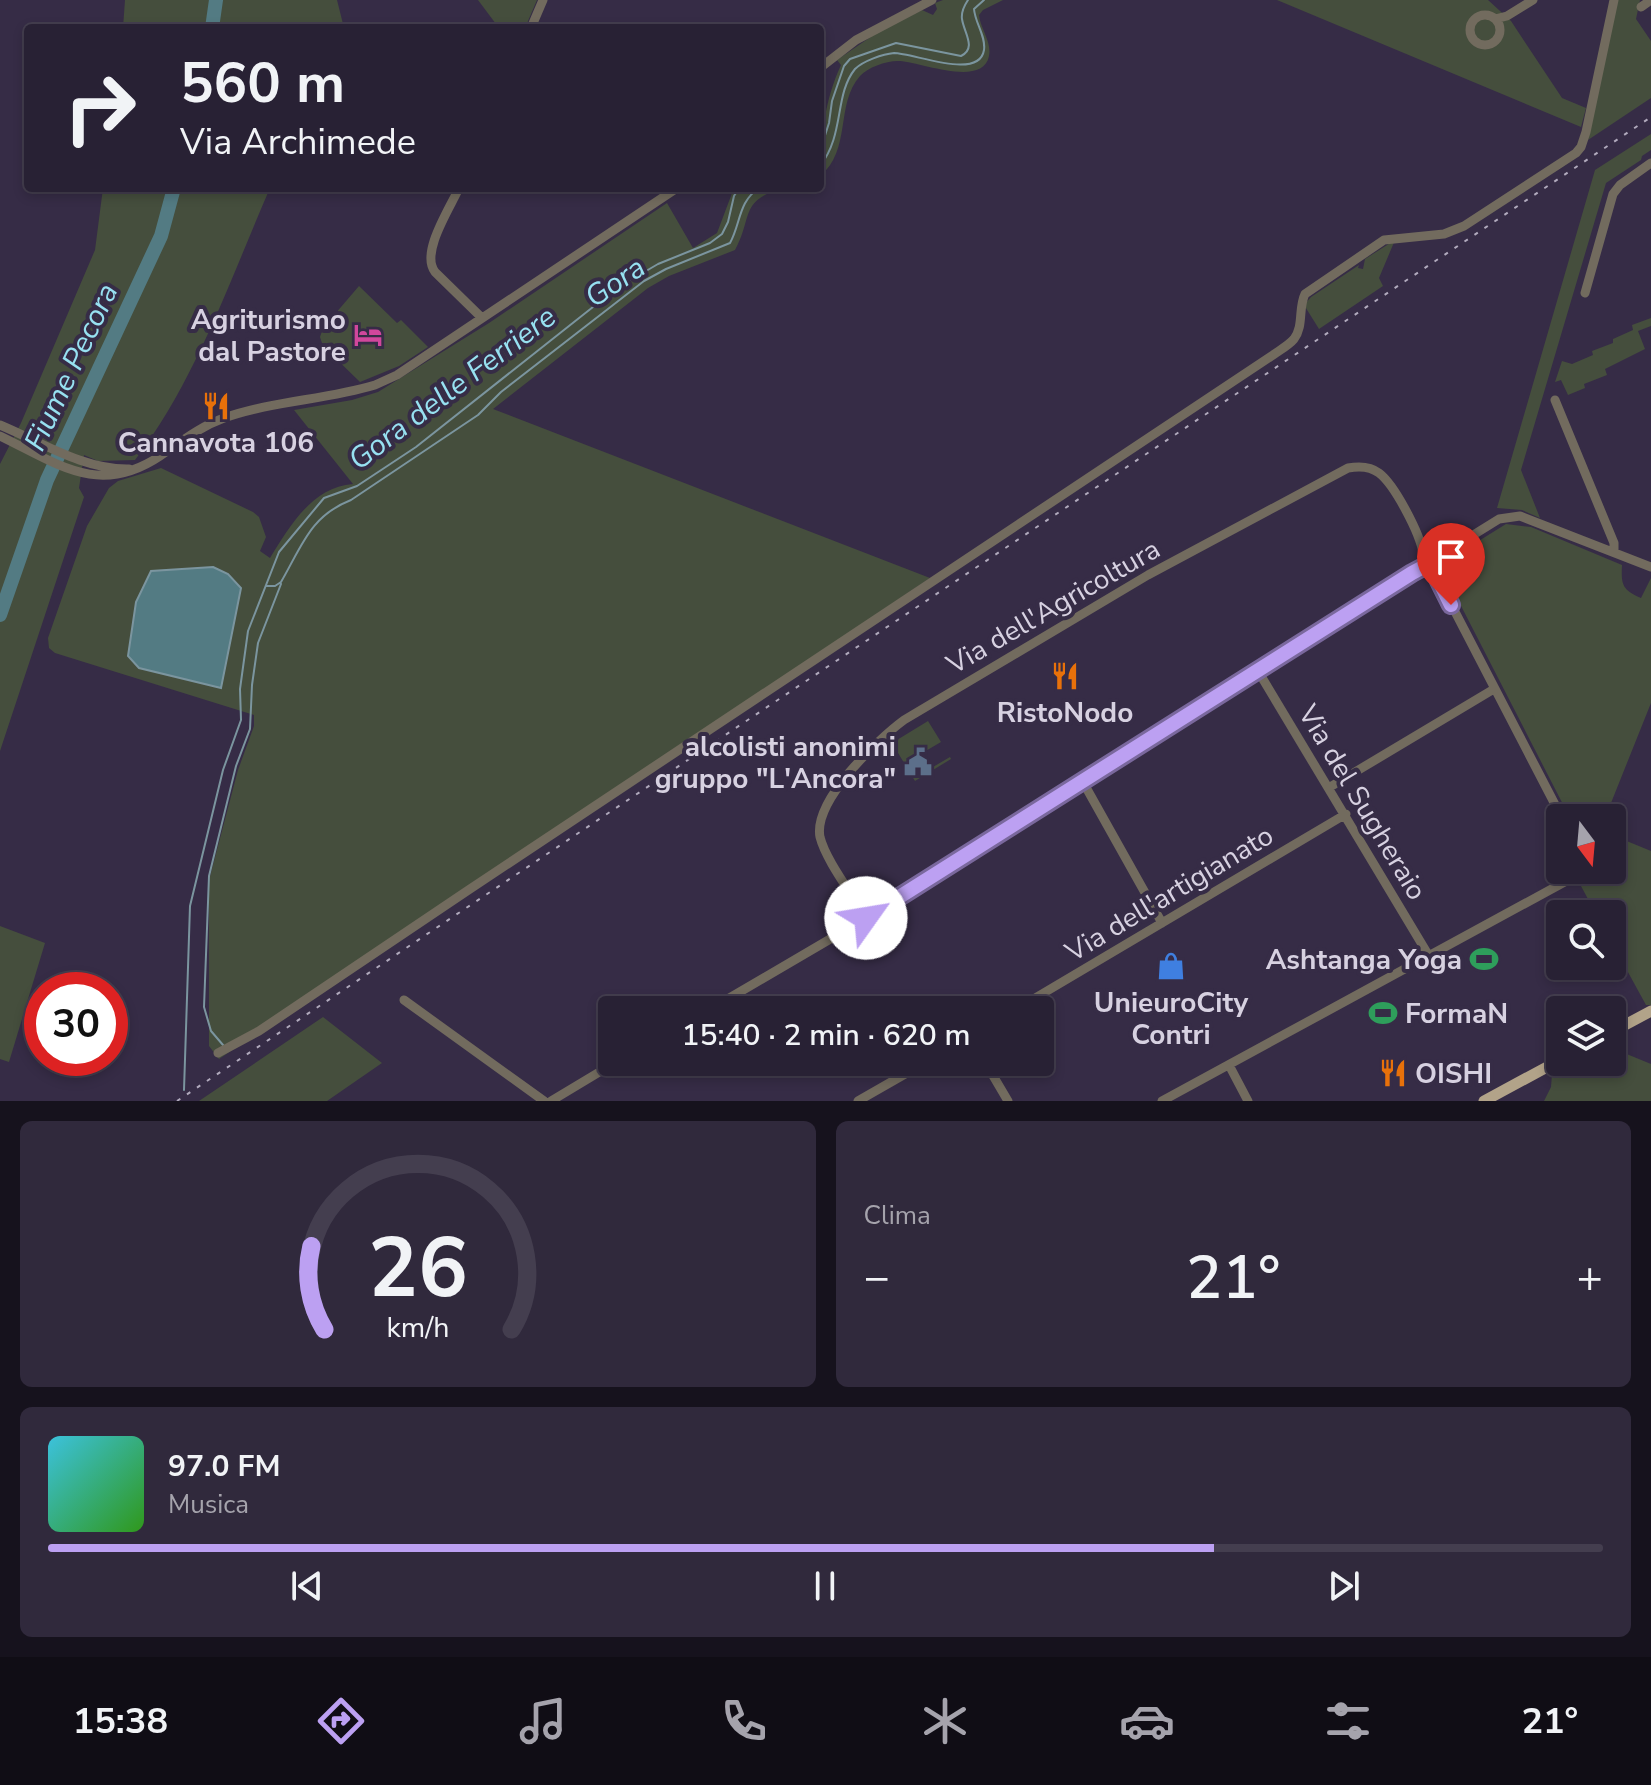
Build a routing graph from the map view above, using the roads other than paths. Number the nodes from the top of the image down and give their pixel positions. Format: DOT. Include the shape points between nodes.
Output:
graph roads {
  1 [pos="543,0"];
  2 [pos="932,0"];
  3 [pos="1533,0"];
  4 [pos="1614,0"];
  5 [pos="1651,0"];
  6 [pos="1641,7"];
  7 [pos="1497,22"];
  8 [pos="533,24"];
  9 [pos="824,65"];
  10 [pos="1651,163"];
  11 [pos="457,192"];
  12 [pos="671,192"];
  13 [pos="1585,293"];
  14 [pos="482,318"];
  15 [pos="1555,400"];
  16 [pos="0,425"];
  17 [pos="0,436"];
  18 [pos="137,468"];
  19 [pos="1419,532"];
  20 [pos="1435,542"];
  21 [pos="1459,543"];
  22 [pos="1614,552"];
  23 [pos="1430,558"];
  24 [pos="1651,567"];
  25 [pos="1258,671"];
  26 [pos="1494,689"];
  27 [pos="1083,782"];
  28 [pos="1330,787"];
  29 [pos="1555,804"];
  30 [pos="1346,814"];
  31 [pos="1561,884"];
  32 [pos="866,918"];
  33 [pos="1162,923"];
  34 [pos="1429,956"];
  35 [pos="733,996"];
  36 [pos="1039,996"];
  37 [pos="404,1000"];
  38 [pos="1651,1011"];
  39 [pos="1626,1024"];
  40 [pos="218,1053"];
  41 [pos="1229,1065"];
  42 [pos="1546,1068"];
  43 [pos="598,1073"];
  44 [pos="902,1076"];
  45 [pos="993,1076"];
  46 [pos="544,1101"];
  47 [pos="551,1101"];
  48 [pos="858,1101"];
  49 [pos="1008,1101"];
  50 [pos="1162,1101"];
  51 [pos="1248,1101"];
  52 [pos="1484,1101"];
  1 -- 8 [label="street"];
  2 -- 9 [label="street" via="856,40"];
  3 -- 7 [label="street"];
  4 -- 40 [label="street" via="1586,132 1576,153 1455,231 1388,239 1371,249 1305,294 1298,333 1273,355 348,973"];
  5 -- 6 [label="street"];
  10 -- 13 [label="street" via="1613,194"];
  11 -- 14 [label="street" via="429,264"];
  12 -- 14 [label="street"];
  14 -- 18 [label="street" via="386,381 226,417"];
  15 -- 22 [label="street"];
  16 -- 18 [label="street" via="84,462"];
  17 -- 18 [label="street" via="80,473 112,476"];
  19 -- 20 [label="street, Via dell'Agricoltura"];
  19 -- 23 [label="street, Via dell'Agricoltura"];
  19 -- 32 [label="street, Via dell'Agricoltura" via="1382,476 1366,468 1348,468 1148,575 904,720 836,791 819,823 824,847"];
  20 -- 21 [label="street"];
  20 -- 23 [label="street" via="1428,545"];
  20 -- 23 [label="street" via="1442,548"];
  21 -- 22 [label="street" via="1499,519 1520,516"];
  21 -- 23 [label="street"];
  22 -- 24 [label="street"];
  23 -- 25 [label="street"];
  23 -- 26 [label="street"];
  25 -- 27 [label="street"];
  25 -- 28 [label="street, Via del Sugheraio"];
  26 -- 28 [label="street"];
  26 -- 29 [label="street"];
  27 -- 32 [label="street"];
  27 -- 33 [label="street"];
  28 -- 30 [label="street, Via del Sugheraio"];
  30 -- 33 [label="street, Via dell'artigianato"];
  30 -- 34 [label="street, Via del Sugheraio"];
  31 -- 34 [label="street"];
  32 -- 35 [label="street"];
  33 -- 36 [label="street, Via dell'artigianato"];
  34 -- 41 [label="street"];
  37 -- 46 [label="street"];
  38 -- 39 [label="main road"];
  41 -- 50 [label="street"];
  41 -- 51 [label="street"];
  42 -- 52 [label="main road"];
  43 -- 47 [label="street"];
  44 -- 48 [label="street"];
  45 -- 49 [label="street"];
}
